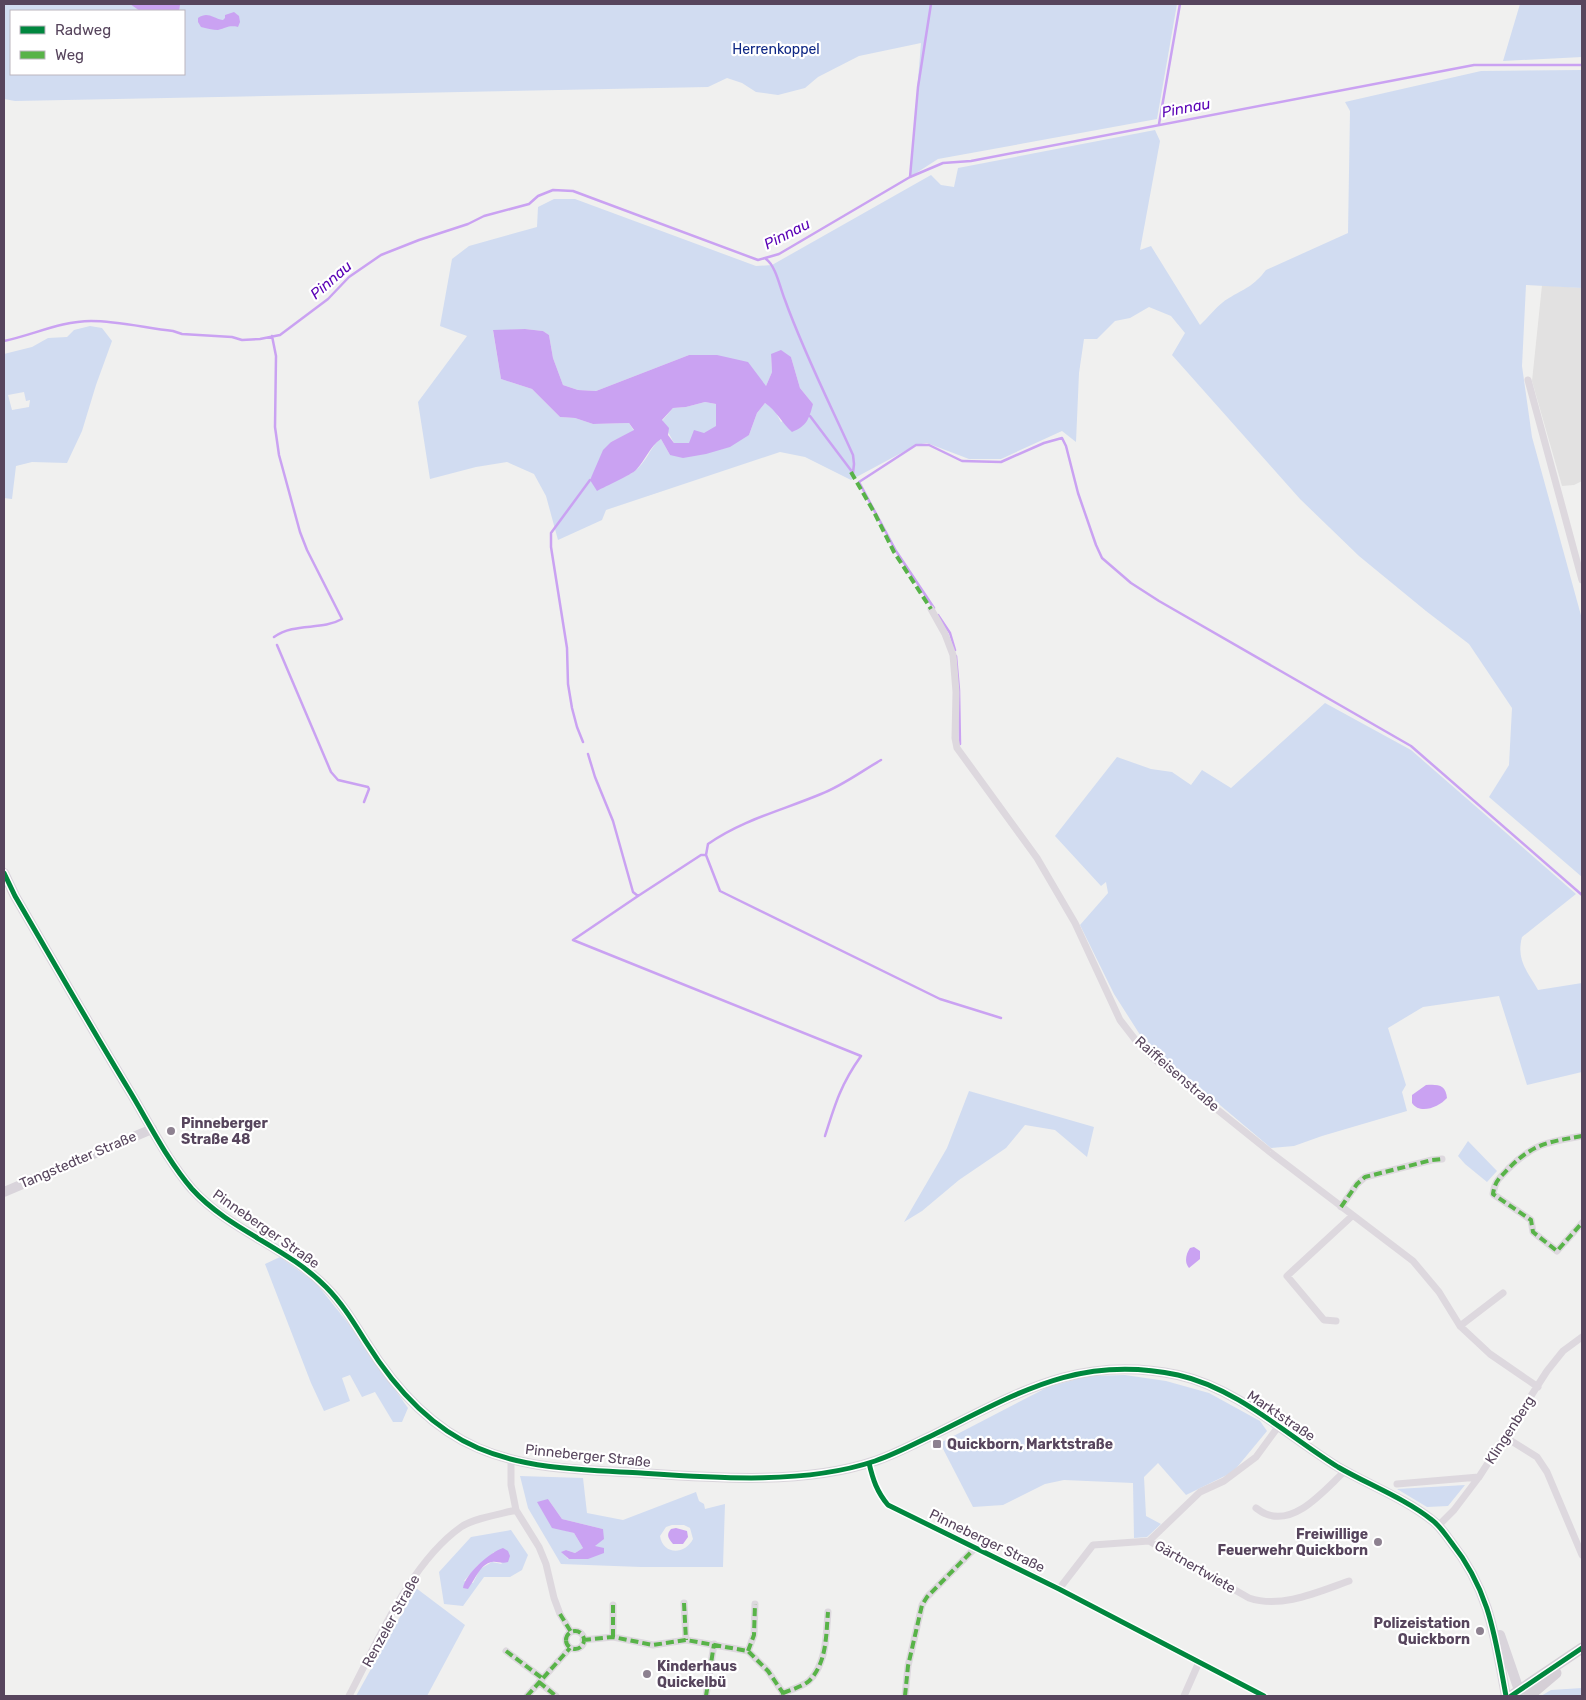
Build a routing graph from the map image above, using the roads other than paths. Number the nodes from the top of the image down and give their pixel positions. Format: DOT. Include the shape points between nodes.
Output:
graph roads {
  1 [pos="1528,380"];
  2 [pos="1582,580"];
  3 [pos="931,609"];
  4 [pos="4,873"];
  5 [pos="152,1129"];
  6 [pos="1582,1136"];
  7 [pos="1442,1160"];
  8 [pos="4,1192"];
  9 [pos="1341,1207"];
  10 [pos="1352,1216"];
  11 [pos="1582,1223"];
  12 [pos="1503,1293"];
  13 [pos="1336,1321"];
  14 [pos="1460,1326"];
  15 [pos="1582,1336"];
  16 [pos="1538,1387"];
  17 [pos="1278,1427"];
  18 [pos="1505,1437"];
  19 [pos="511,1460"];
  20 [pos="869,1463"];
  21 [pos="1345,1471"];
  22 [pos="1479,1477"];
  23 [pos="1397,1484"];
  24 [pos="1256,1508"];
  25 [pos="516,1510"];
  26 [pos="1438,1525"];
  27 [pos="1149,1541"];
  28 [pos="976,1548"];
  29 [pos="1582,1555"];
  30 [pos="1348,1581"];
  31 [pos="1059,1590"];
  32 [pos="684,1603"];
  33 [pos="755,1604"];
  34 [pos="613,1605"];
  35 [pos="828,1612"];
  36 [pos="1493,1627"];
  37 [pos="571,1632"];
  38 [pos="613,1637"];
  39 [pos="583,1640"];
  40 [pos="686,1640"];
  41 [pos="714,1644"];
  42 [pos="570,1648"];
  43 [pos="1582,1648"];
  44 [pos="748,1651"];
  45 [pos="506,1652"];
  46 [pos="1199,1662"];
  47 [pos="540,1680"];
  48 [pos="783,1695"];
  49 [pos="1520,1695"];
  50 [pos="349,1696"];
  51 [pos="527,1696"];
  52 [pos="556,1696"];
  53 [pos="706,1696"];
  54 [pos="905,1696"];
  55 [pos="1184,1696"];
  56 [pos="1264,1696"];
  57 [pos="1506,1696"];
  1 -- 2 [label="street"];
  3 -- 9 [label="street, Raiffeisenstraße" via="953,655 958,748 1037,858 1075,923 1120,1020 1153,1058"];
  4 -- 5 [label="main road, Pinneberger Straße"];
  5 -- 8 [label="main road, Tangstedter Straße"];
  5 -- 19 [label="main road, Pinneberger Straße" via="192,1189 216,1211 297,1262 329,1289 387,1374 412,1403 454,1436"];
  6 -- 11 [label="street" via="1550,1142 1522,1154 1495,1183 1493,1194 1531,1220 1533,1232 1557,1251"];
  7 -- 9 [label="street" via="1366,1177"];
  9 -- 10 [label="street, Raiffeisenstraße"];
  10 -- 13 [label="street" via="1287,1276 1324,1320"];
  10 -- 14 [label="street, Raiffeisenstraße" via="1413,1261 1439,1292"];
  12 -- 14 [label="street"];
  14 -- 16 [label="street, Raiffeisenstraße" via="1490,1354"];
  15 -- 16 [label="street, Klingenberg" via="1563,1351"];
  16 -- 18 [label="street, Klingenberg"];
  17 -- 20 [label="main road, Marktstraße" via="1240,1400 1196,1380 1138,1369 1106,1369 1074,1374 1023,1390 897,1453"];
  17 -- 21 [label="main road, Marktstraße"];
  17 -- 27 [label="street" via="1256,1457 1224,1481 1200,1492"];
  18 -- 22 [label="street, Klingenberg"];
  18 -- 29 [label="street" via="1538,1458"];
  19 -- 20 [label="main road, Pinneberger Straße" via="594,1471 769,1477 837,1471"];
  19 -- 25 [label="street"];
  20 -- 28 [label="street, Pinneberger Straße" via="874,1484 888,1505"];
  21 -- 24 [label="street" via="1303,1509 1294,1513 1266,1515"];
  21 -- 26 [label="main road, Marktstraße" via="1413,1507"];
  22 -- 23 [label="street"];
  22 -- 26 [label="street, Klingenberg"];
  25 -- 37 [label="street" via="539,1547 560,1614"];
  25 -- 50 [label="street, Renzeler Straße" via="463,1525 441,1544 410,1581"];
  26 -- 36 [label="main road, Marktstraße" via="1473,1573"];
  27 -- 30 [label="street, Gärtnertwiete" via="1260,1602 1277,1602"];
  27 -- 31 [label="street, Gärtnertwiete" via="1092,1545"];
  28 -- 31 [label="street, Pinneberger Straße"];
  28 -- 54 [label="street" via="922,1605 908,1666"];
  31 -- 46 [label="street, Pinneberger Straße"];
  32 -- 40 [label="street"];
  33 -- 44 [label="street" via="754,1635"];
  34 -- 38 [label="street"];
  35 -- 48 [label="street" via="821,1662 808,1681"];
  36 -- 49 [label="main road, Marktstraße" via="1499,1633"];
  36 -- 57 [label="main road, Marktstraße"];
  37 -- 39 [label="street" via="581,1634"];
  37 -- 42 [label="street" via="566,1636 566,1644"];
  38 -- 39 [label="street"];
  38 -- 40 [label="street" via="653,1645"];
  39 -- 42 [label="street" via="579,1648"];
  40 -- 41 [label="street"];
  41 -- 44 [label="street"];
  41 -- 53 [label="street"];
  42 -- 47 [label="street"];
  43 -- 49 [label="main road"];
  44 -- 48 [label="street" via="768,1671"];
  45 -- 47 [label="street"];
  46 -- 55 [label="street"];
  46 -- 56 [label="street, Pinneberger Straße"];
  47 -- 51 [label="street"];
  47 -- 52 [label="street"];
}
